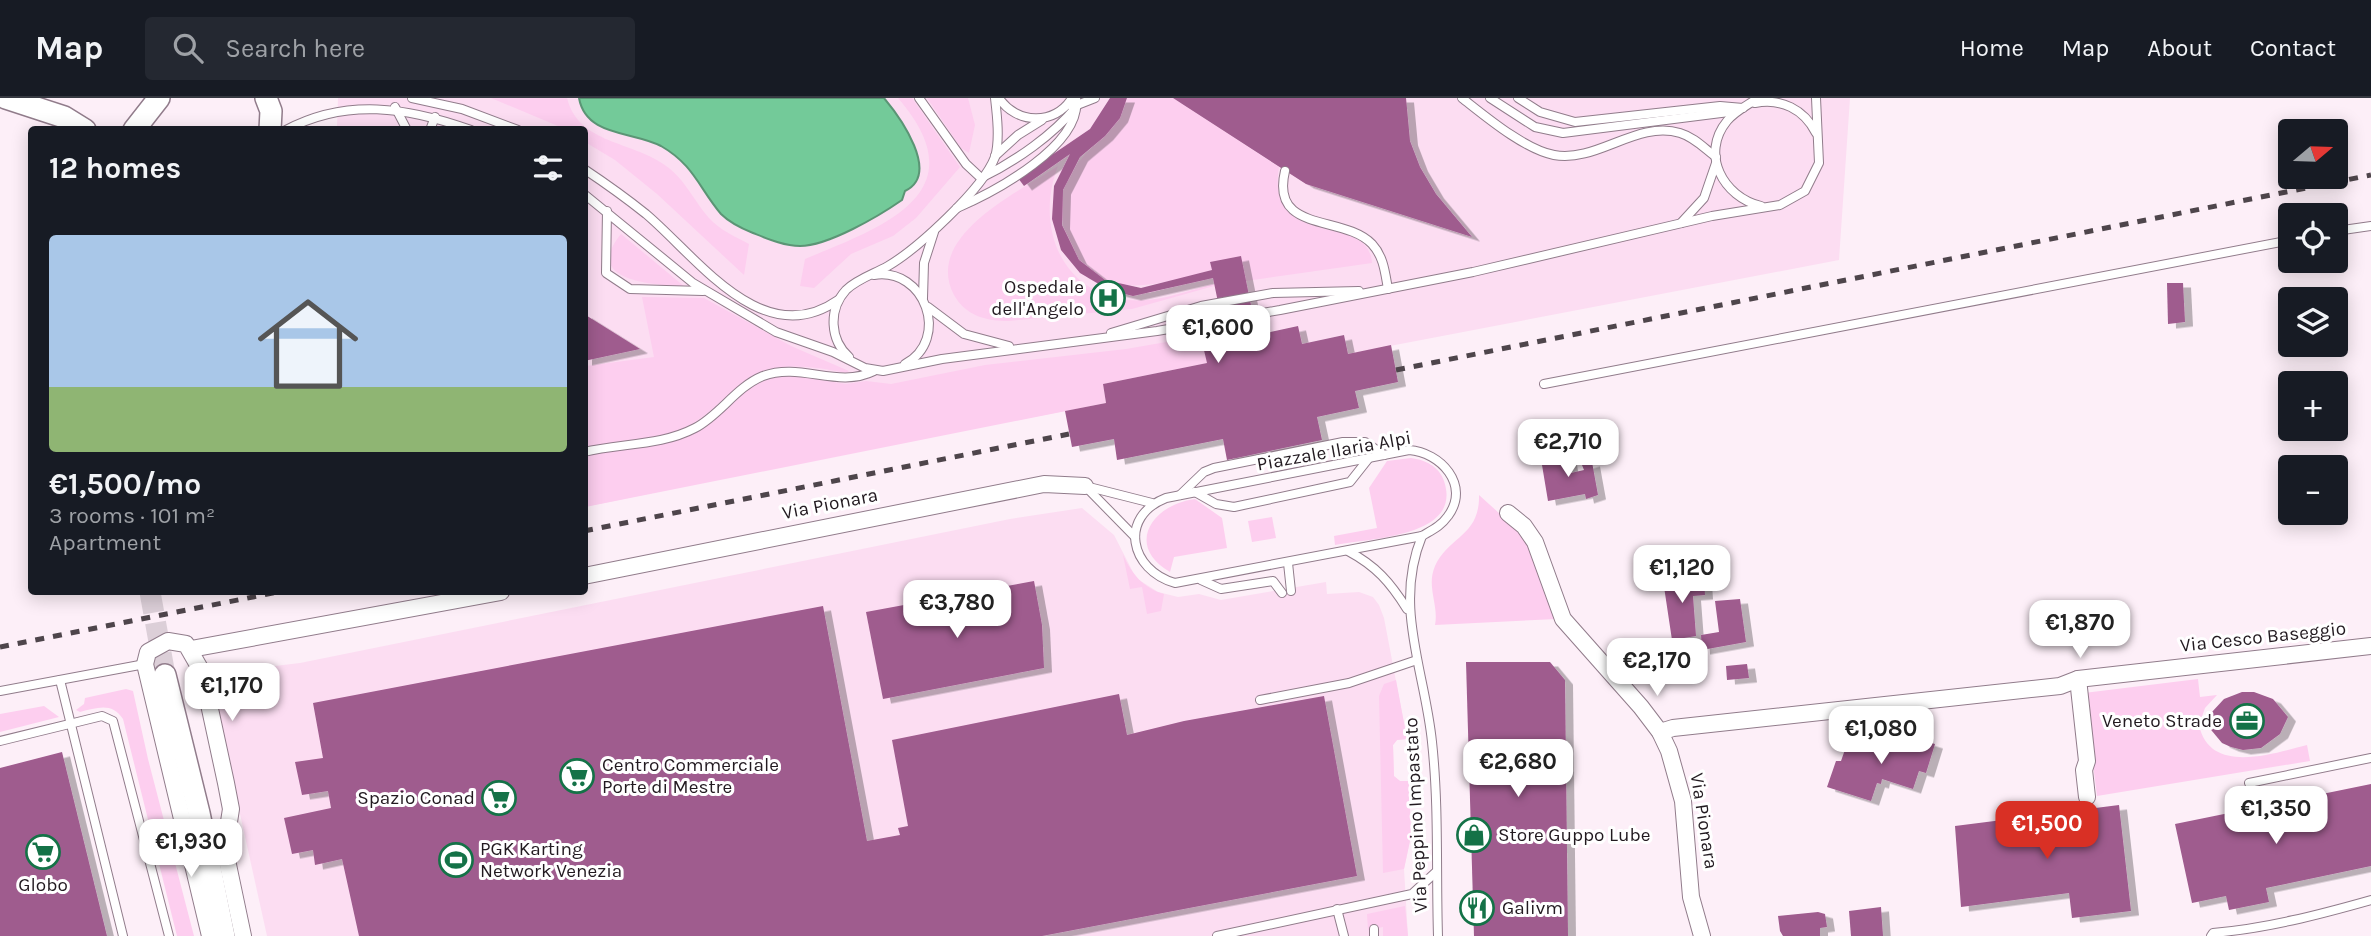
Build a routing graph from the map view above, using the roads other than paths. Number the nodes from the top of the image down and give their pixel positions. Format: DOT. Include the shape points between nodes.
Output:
graph roads {
  1 [pos="6,98"];
  2 [pos="159,98"];
  3 [pos="266,98"];
  4 [pos="412,98"];
  5 [pos="919,98"];
  6 [pos="997,98"];
  7 [pos="1095,98"];
  8 [pos="1462,98"];
  9 [pos="1490,98"];
  10 [pos="1518,98"];
  11 [pos="1758,98"];
  12 [pos="1816,98"];
  13 [pos="1075,101"];
  14 [pos="395,107"];
  15 [pos="1743,108"];
  16 [pos="436,117"];
  17 [pos="1046,118"];
  18 [pos="79,126"];
  19 [pos="137,126"];
  20 [pos="270,126"];
  21 [pos="292,126"];
  22 [pos="405,126"];
  23 [pos="432,126"];
  24 [pos="460,126"];
  25 [pos="507,126"];
  26 [pos="1820,146"];
  27 [pos="995,156"];
  28 [pos="1716,160"];
  29 [pos="1285,171"];
  30 [pos="588,172"];
  31 [pos="981,178"];
  32 [pos="588,197"];
  33 [pos="1764,206"];
  34 [pos="954,209"];
  35 [pos="607,211"];
  36 [pos="1681,223"];
  37 [pos="2371,226"];
  38 [pos="2348,229"];
  39 [pos="934,232"];
  40 [pos="2278,243"];
  41 [pos="868,277"];
  42 [pos="1386,289"];
  43 [pos="706,291"];
  44 [pos="840,299"];
  45 [pos="925,301"];
  46 [pos="1085,340"];
  47 [pos="1019,348"];
  48 [pos="854,362"];
  49 [pos="894,370"];
  50 [pos="874,371"];
  51 [pos="1544,384"];
  52 [pos="588,451"];
  53 [pos="1384,455"];
  54 [pos="1369,458"];
  55 [pos="1086,486"];
  56 [pos="1195,492"];
  57 [pos="1179,495"];
  58 [pos="1152,503"];
  59 [pos="1508,513"];
  60 [pos="1422,536"];
  61 [pos="1135,537"];
  62 [pos="1348,551"];
  63 [pos="1288,563"];
  64 [pos="588,575"];
  65 [pos="1201,580"];
  66 [pos="485,595"];
  67 [pos="1408,610"];
  68 [pos="2371,646"];
  69 [pos="191,649"];
  70 [pos="1418,660"];
  71 [pos="145,664"];
  72 [pos="165,675"];
  73 [pos="2078,679"];
  74 [pos="60,680"];
  75 [pos="0,691"];
  76 [pos="1260,700"];
  77 [pos="71,724"];
  78 [pos="1660,732"];
  79 [pos="0,741"];
  80 [pos="2371,758"];
  81 [pos="2249,783"];
  82 [pos="2087,797"];
  83 [pos="199,813"];
  84 [pos="1436,872"];
  85 [pos="2371,900"];
  86 [pos="1336,909"];
  87 [pos="122,936"];
  88 [pos="169,936"];
  89 [pos="210,936"];
  90 [pos="224,936"];
  91 [pos="234,936"];
  92 [pos="243,936"];
  93 [pos="1217,936"];
  94 [pos="1344,936"];
  95 [pos="1438,936"];
  96 [pos="1702,936"];
  97 [pos="2211,936"];
  1 -- 18 [label="street"];
  2 -- 19 [label="street"];
  3 -- 20 [label="street"];
  4 -- 25 [label="lane" via="462,109"];
  5 -- 31 [label="lane"];
  6 -- 17 [label="lane" via="1021,117"];
  6 -- 27 [label="lane"];
  7 -- 13 [label="lane"];
  8 -- 28 [label="lane" via="1516,137 1553,155 1583,153 1638,135 1668,131 1691,138"];
  9 -- 15 [label="lane" via="1535,127 1563,133"];
  10 -- 15 [label="lane" via="1540,112 1575,122 1720,106"];
  11 -- 15 [label="lane"];
  12 -- 26 [label="lane"];
  13 -- 17 [label="lane"];
  13 -- 31 [label="lane" via="1048,134"];
  13 -- 34 [label="lane" via="1075,119 1062,139 991,191"];
  14 -- 16 [label="lane"];
  14 -- 21 [label="lane" via="334,105"];
  14 -- 22 [label="lane"];
  15 -- 26 [label="lane" via="1776,102 1800,111 1815,130"];
  15 -- 28 [label="lane" via="1723,127"];
  16 -- 23 [label="lane"];
  16 -- 24 [label="lane"];
  17 -- 27 [label="lane"];
  26 -- 33 [label="lane" via="1819,163 1805,191 1780,205"];
  27 -- 31 [label="lane"];
  28 -- 33 [label="lane" via="1721,177 1737,196"];
  28 -- 36 [label="lane" via="1704,198"];
  29 -- 42 [label="lane" via="1282,186 1295,213 1366,238 1383,262"];
  30 -- 44 [label="lane" via="646,214 729,290 764,311 802,316"];
  31 -- 34 [label="lane"];
  32 -- 35 [label="lane"];
  33 -- 36 [label="lane"];
  34 -- 39 [label="lane"];
  35 -- 43 [label="lane"];
  35 -- 43 [label="lane" via="607,274 630,289"];
  36 -- 42 [label="lane"];
  37 -- 38 [label="lane"];
  39 -- 41 [label="lane"];
  39 -- 45 [label="lane" via="924,263"];
  40 -- 51 [label="lane"];
  41 -- 44 [label="lane" via="854,283"];
  41 -- 45 [label="lane" via="900,278"];
  42 -- 46 [label="lane"];
  42 -- 46 [label="lane" via="1273,293 1201,306"];
  43 -- 48 [label="lane" via="776,332"];
  44 -- 48 [label="lane" via="835,334"];
  45 -- 47 [label="lane" via="964,334"];
  45 -- 49 [label="lane" via="930,321 924,346 909,363"];
  46 -- 47 [label="lane"];
  47 -- 49 [label="lane"];
  48 -- 50 [label="lane"];
  49 -- 50 [label="lane"];
  50 -- 52 [label="lane" via="850,380 788,371 763,377 689,431 669,439"];
  53 -- 54 [label="lane, Piazzale Ilaria Alpi"];
  53 -- 57 [label="lane" via="1364,442 1343,442 1214,468"];
  53 -- 60 [label="lane, Piazzale Ilaria Alpi" via="1425,451 1451,475 1455,501 1450,514"];
  54 -- 56 [label="lane, Piazzale Ilaria Alpi"];
  54 -- 56 [label="lane" via="1350,482 1234,507 1216,504"];
  55 -- 58 [label="lane, Via Pionara"];
  55 -- 61 [label="lane"];
  55 -- 64 [label="street, Via Pionara" via="1044,484"];
  56 -- 57 [label="lane, Piazzale Ilaria Alpi"];
  57 -- 58 [label="lane, Piazzale Ilaria Alpi"];
  58 -- 61 [label="lane" via="1137,523"];
  59 -- 78 [label="street, Via Pionara" via="1535,542 1563,619"];
  60 -- 62 [label="lane, Piazzale Ilaria Alpi"];
  60 -- 67 [label="lane, Via Peppino Impastato" via="1411,568"];
  61 -- 65 [label="lane, Piazzale Ilaria Alpi" via="1136,551 1150,573 1175,583"];
  62 -- 63 [label="lane, Piazzale Ilaria Alpi"];
  62 -- 67 [label="lane, Via Peppino Impastato" via="1372,563"];
  63 -- 65 [label="lane, Piazzale Ilaria Alpi"];
  63 -- 65 [label="lane" via="1286,592 1273,581 1221,589"];
  66 -- 69 [label="street"];
  67 -- 70 [label="lane, Via Peppino Impastato"];
  68 -- 73 [label="street, Via Cesco Baseggio"];
  69 -- 71 [label="street" via="177,641 161,643 148,652"];
  69 -- 92 [label="street" via="202,672 231,809 227,860"];
  70 -- 76 [label="lane" via="1349,683"];
  70 -- 84 [label="lane, Via Peppino Impastato" via="1433,745"];
  71 -- 74 [label="lane"];
  71 -- 89 [label="street"];
  72 -- 83 [label="street"];
  73 -- 78 [label="street, Via Cesco Baseggio" via="2060,686"];
  73 -- 82 [label="street"];
  74 -- 75 [label="lane"];
  74 -- 77 [label="lane"];
  77 -- 79 [label="lane"];
  77 -- 87 [label="lane"];
  77 -- 88 [label="lane" via="103,716 118,728"];
  78 -- 96 [label="street, Via Pionara" via="1683,801 1691,897"];
  80 -- 81 [label="lane"];
  83 -- 90 [label="street"];
  83 -- 91 [label="street"];
  84 -- 86 [label="lane" via="1412,894"];
  84 -- 95 [label="lane, Via Peppino Impastato"];
  85 -- 97 [label="lane" via="2301,920"];
  86 -- 93 [label="lane"];
  86 -- 94 [label="lane"];
}
